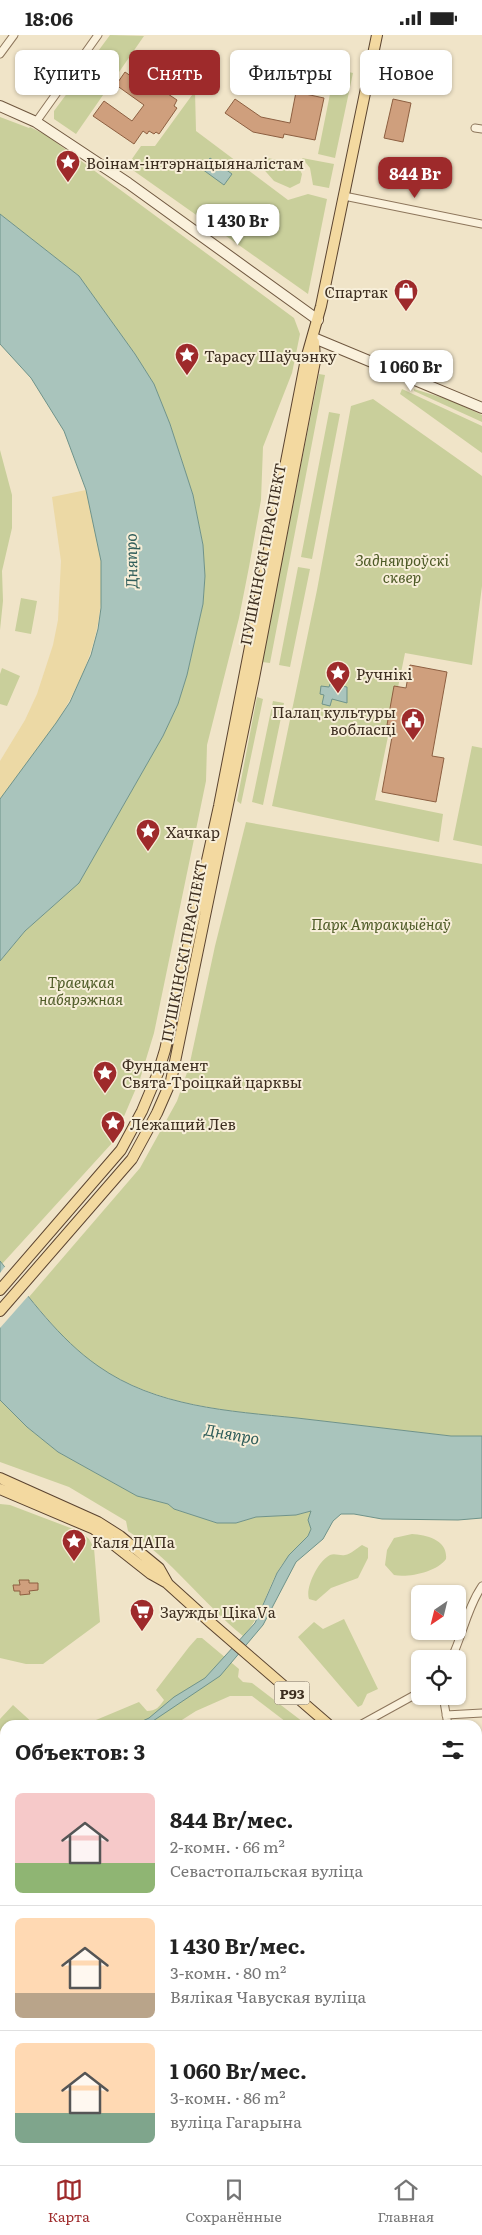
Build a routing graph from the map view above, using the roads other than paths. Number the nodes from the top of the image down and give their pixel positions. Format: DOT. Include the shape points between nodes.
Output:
graph roads {
  1 [pos="14,35"];
  2 [pos="98,35"];
  3 [pos="377,35"];
  4 [pos="0,54"];
  5 [pos="0,105"];
  6 [pos="36,121"];
  7 [pos="344,196"];
  8 [pos="482,224"];
  9 [pos="318,320"];
  10 [pos="314,338"];
  11 [pos="482,408"];
  12 [pos="0,1290"];
  13 [pos="0,1311"];
  14 [pos="0,1478"];
  15 [pos="0,1489"];
  16 [pos="168,1584"];
  17 [pos="482,1586"];
  18 [pos="455,1650"];
  19 [pos="411,1697"];
  20 [pos="444,1705"];
  21 [pos="482,1713"];
  22 [pos="446,1715"];
  23 [pos="324,1720"];
  24 [pos="369,1720"];
  25 [pos="447,1720"];
  1 -- 4 [label="street"];
  2 -- 6 [label="street"];
  3 -- 7 [label="main road, ПУШКІНСКІ ПРАСПЕКТ"];
  5 -- 6 [label="main road"];
  6 -- 9 [label="main road"];
  7 -- 8 [label="street"];
  7 -- 9 [label="main road, ПУШКІНСКІ ПРАСПЕКТ"];
  9 -- 10 [label="main road, ПУШКІНСКІ ПРАСПЕКТ"];
  10 -- 11 [label="main road"];
  10 -- 12 [label="main road, ПУШКІНСКІ ПРАСПЕКТ" via="306,359 219,806 165,1050 150,1093 121,1150"];
  10 -- 13 [label="main road, ПУШКІНСКІ ПРАСПЕКТ" via="315,361 176,1061 164,1099 132,1159"];
  14 -- 16 [label="main road, Р93" via="98,1521 158,1568"];
  15 -- 16 [label="main road, Р93" via="94,1529 150,1574"];
  16 -- 23 [label="main road, Р93"];
  17 -- 18 [label="street" via="470,1607"];
  19 -- 24 [label="street"];
  20 -- 22 [label="street"];
  21 -- 22 [label="street"];
  22 -- 25 [label="street"];
}
